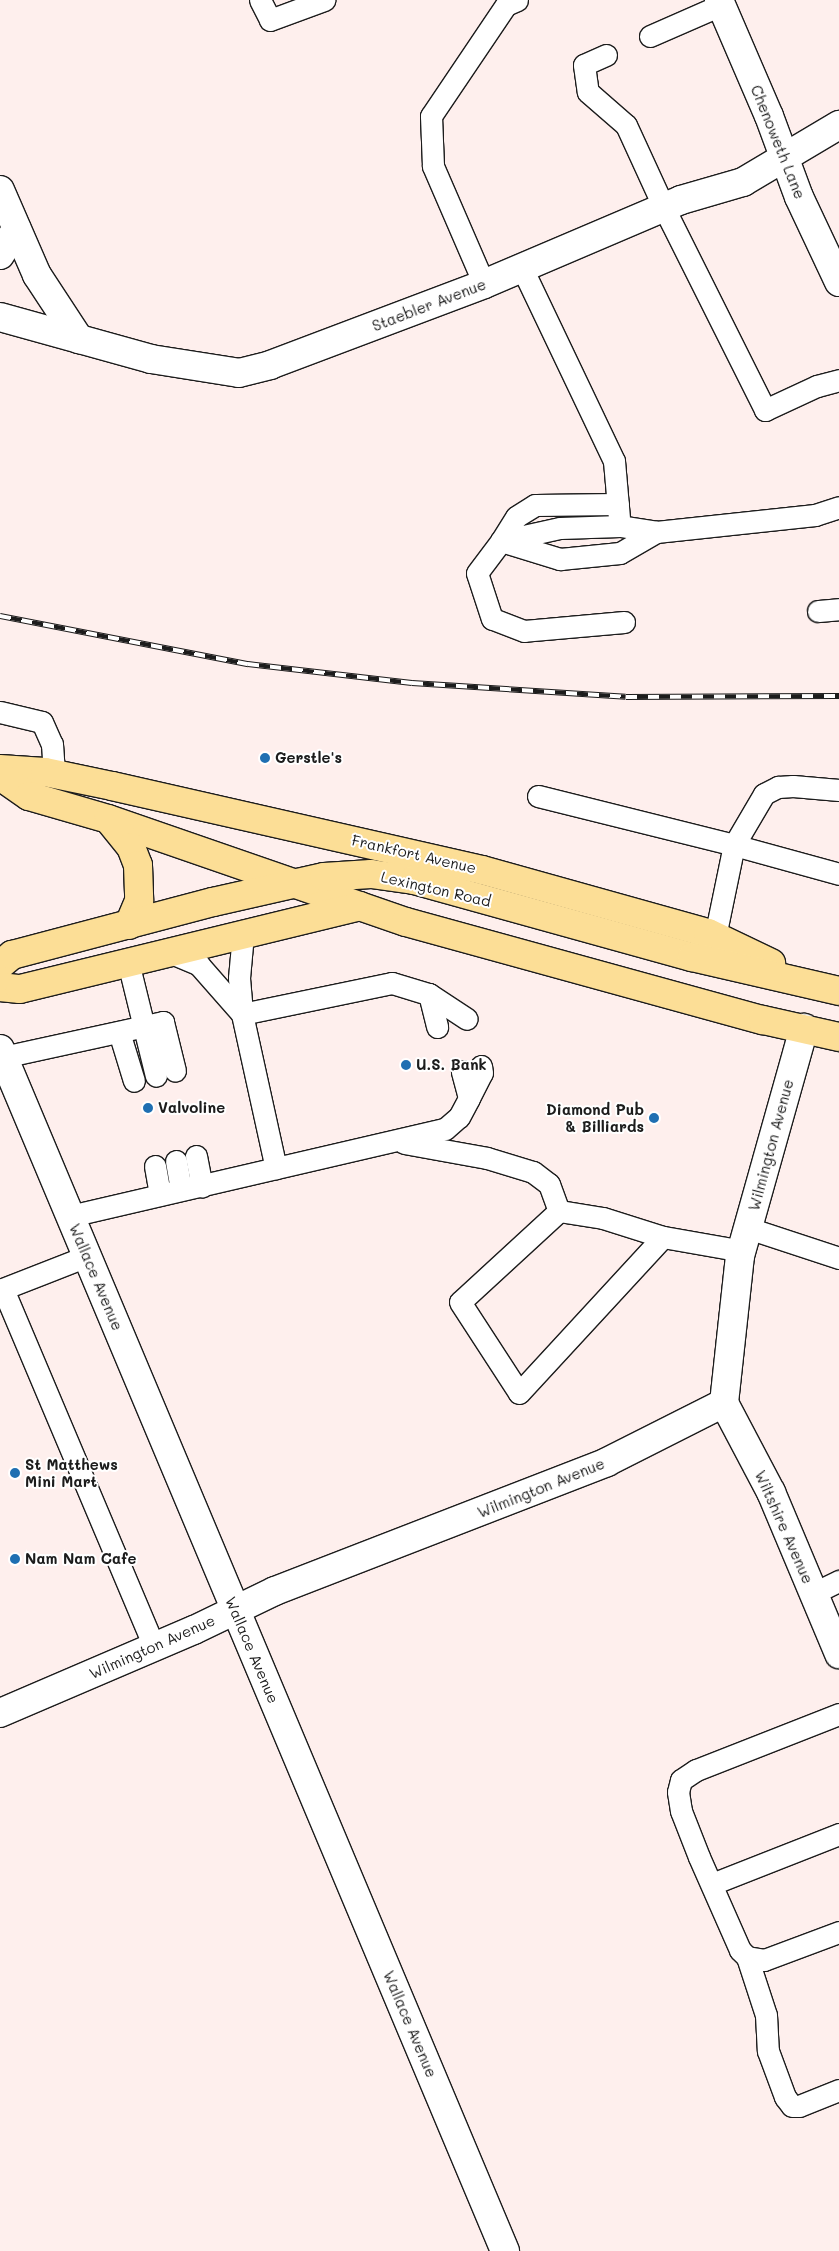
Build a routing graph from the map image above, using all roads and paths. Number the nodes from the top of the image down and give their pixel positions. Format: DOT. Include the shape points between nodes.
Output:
graph roads {
  1 [pos="260,0"];
  2 [pos="324,0"];
  3 [pos="517,0"];
  4 [pos="720,2"];
  5 [pos="650,36"];
  6 [pos="606,55"];
  7 [pos="839,124"];
  8 [pos="784,157"];
  9 [pos="0,190"];
  10 [pos="664,208"];
  11 [pos="16,229"];
  12 [pos="0,255"];
  13 [pos="522,268"];
  14 [pos="839,282"];
  15 [pos="484,284"];
  16 [pos="0,317"];
  17 [pos="79,339"];
  18 [pos="839,380"];
  19 [pos="618,504"];
  20 [pos="839,507"];
  21 [pos="620,526"];
  22 [pos="656,532"];
  23 [pos="501,541"];
  24 [pos="624,622"];
  25 [pos="0,712"];
  26 [pos="0,769"];
  27 [pos="54,774"];
  28 [pos="0,776"];
  29 [pos="839,790"];
  30 [pos="538,796"];
  31 [pos="108,819"];
  32 [pos="734,845"];
  33 [pos="839,874"];
  34 [pos="292,884"];
  35 [pos="360,906"];
  36 [pos="128,924"];
  37 [pos="243,934"];
  38 [pos="713,949"];
  39 [pos="169,952"];
  40 [pos="128,962"];
  41 [pos="0,965"];
  42 [pos="0,987"];
  43 [pos="827,988"];
  44 [pos="428,994"];
  45 [pos="242,1014"];
  46 [pos="144,1028"];
  47 [pos="804,1028"];
  48 [pos="119,1032"];
  49 [pos="839,1037"];
  50 [pos="2,1053"];
  51 [pos="166,1073"];
  52 [pos="134,1081"];
  53 [pos="7,1087"];
  54 [pos="459,1117"];
  55 [pos="394,1141"];
  56 [pos="196,1156"];
  57 [pos="276,1168"];
  58 [pos="202,1186"];
  59 [pos="181,1190"];
  60 [pos="160,1195"];
  61 [pos="559,1211"];
  62 [pos="70,1216"];
  63 [pos="663,1237"];
  64 [pos="745,1240"];
  65 [pos="87,1256"];
  66 [pos="839,1258"];
  67 [pos="1,1287"];
  68 [pos="724,1403"];
  69 [pos="839,1581"];
  70 [pos="814,1593"];
  71 [pos="235,1610"];
  72 [pos="154,1647"];
  73 [pos="839,1654"];
  74 [pos="0,1713"];
  75 [pos="839,1714"];
  76 [pos="839,1834"];
  77 [pos="712,1884"];
  78 [pos="839,1932"];
  79 [pos="747,1957"];
  80 [pos="839,2090"];
  81 [pos="505,2251"];
  1 -- 2 [label="lane" via="270,20"];
  3 -- 15 [label="lane" via="506,5 431,116 433,166"];
  4 -- 5 [label="lane"];
  4 -- 8 [label="street, Chenoweth Lane"];
  6 -- 10 [label="lane" via="584,65 588,92 626,126"];
  7 -- 8 [label="street, Staebler Avenue"];
  8 -- 10 [label="street, Staebler Avenue" via="743,182"];
  8 -- 14 [label="street, Chenoweth Lane"];
  9 -- 11 [label="street"];
  10 -- 13 [label="street, Staebler Avenue"];
  10 -- 18 [label="lane" via="765,410 817,386"];
  11 -- 12 [label="street"];
  11 -- 17 [label="street" via="37,275"];
  13 -- 15 [label="street, Staebler Avenue"];
  13 -- 19 [label="lane" via="614,461"];
  15 -- 17 [label="street, Staebler Avenue" via="239,374 151,359"];
  16 -- 17 [label="street, Staebler Avenue"];
  19 -- 21 [label="lane"];
  19 -- 23 [label="lane" via="534,505 516,517"];
  20 -- 22 [label="lane" via="815,515"];
  21 -- 22 [label="lane"];
  21 -- 23 [label="lane" via="560,528"];
  22 -- 23 [label="lane" via="620,553 560,559"];
  23 -- 24 [label="lane" via="477,573 492,619 524,631"];
  25 -- 27 [label="lane" via="42,722 52,744"];
  26 -- 27 [label="main road, Frankfort Avenue"];
  27 -- 38 [label="main road, Frankfort Avenue" via="482,870"];
  28 -- 31 [label="main road" via="29,796"];
  29 -- 32 [label="lane" via="793,786 778,787 764,794"];
  30 -- 32 [label="lane"];
  31 -- 34 [label="main road"];
  31 -- 36 [label="main road" via="131,847 138,866 139,901"];
  32 -- 33 [label="lane"];
  32 -- 38 [label="lane"];
  34 -- 35 [label="main road"];
  34 -- 36 [label="main road, Lexington Road"];
  34 -- 38 [label="main road, Lexington Road" via="339,875 402,878"];
  35 -- 37 [label="main road"];
  35 -- 47 [label="main road" via="622,982"];
  36 -- 41 [label="main road, Lexington Road" via="12,955"];
  37 -- 39 [label="main road"];
  37 -- 45 [label="lane" via="239,978"];
  38 -- 43 [label="main road, Frankfort Avenue"];
  39 -- 40 [label="main road"];
  39 -- 45 [label="lane" via="199,965"];
  40 -- 42 [label="main road" via="20,989"];
  40 -- 46 [label="lane"];
  44 -- 44 [label="lane" via="452,1023"];
  44 -- 45 [label="lane" via="392,983"];
  45 -- 57 [label="lane"];
  46 -- 48 [label="lane"];
  46 -- 51 [label="lane" via="163,1022"];
  47 -- 49 [label="main road"];
  47 -- 64 [label="street, Wilmington Avenue"];
  48 -- 50 [label="lane"];
  48 -- 52 [label="lane"];
  50 -- 53 [label="street, Wallace Avenue"];
  53 -- 62 [label="street, Wallace Avenue"];
  54 -- 54 [label="lane" via="469,1098 482,1073 464,1071"];
  54 -- 55 [label="lane" via="445,1129"];
  55 -- 57 [label="lane"];
  55 -- 61 [label="lane" via="487,1158 533,1172 549,1184"];
  56 -- 58 [label="lane"];
  57 -- 58 [label="lane"];
  58 -- 59 [label="lane"];
  59 -- 60 [label="lane"];
  59 -- 60 [label="lane" via="166,1164"];
  60 -- 62 [label="lane"];
  61 -- 63 [label="lane" via="603,1218"];
  61 -- 63 [label="lane" via="460,1302 519,1392"];
  62 -- 65 [label="street, Wallace Avenue"];
  63 -- 64 [label="lane"];
  64 -- 66 [label="lane"];
  64 -- 68 [label="street, Wilmington Avenue"];
  65 -- 67 [label="lane"];
  65 -- 71 [label="street, Wallace Avenue"];
  67 -- 72 [label="lane"];
  68 -- 70 [label="street, Wiltshire Avenue" via="771,1492"];
  68 -- 71 [label="street, Wilmington Avenue" via="607,1462"];
  69 -- 70 [label="lane"];
  70 -- 73 [label="street, Wiltshire Avenue"];
  71 -- 72 [label="street, Wilmington Avenue"];
  71 -- 81 [label="street, Wallace Avenue"];
  72 -- 74 [label="street, Wilmington Avenue"];
  75 -- 77 [label="lane" via="696,1770 681,1780 678,1792 681,1811"];
  76 -- 77 [label="lane"];
  77 -- 79 [label="lane" via="740,1950"];
  78 -- 79 [label="lane" via="764,1960"];
  79 -- 80 [label="lane" via="766,2015 768,2051 785,2097 792,2106 799,2106"];
}
